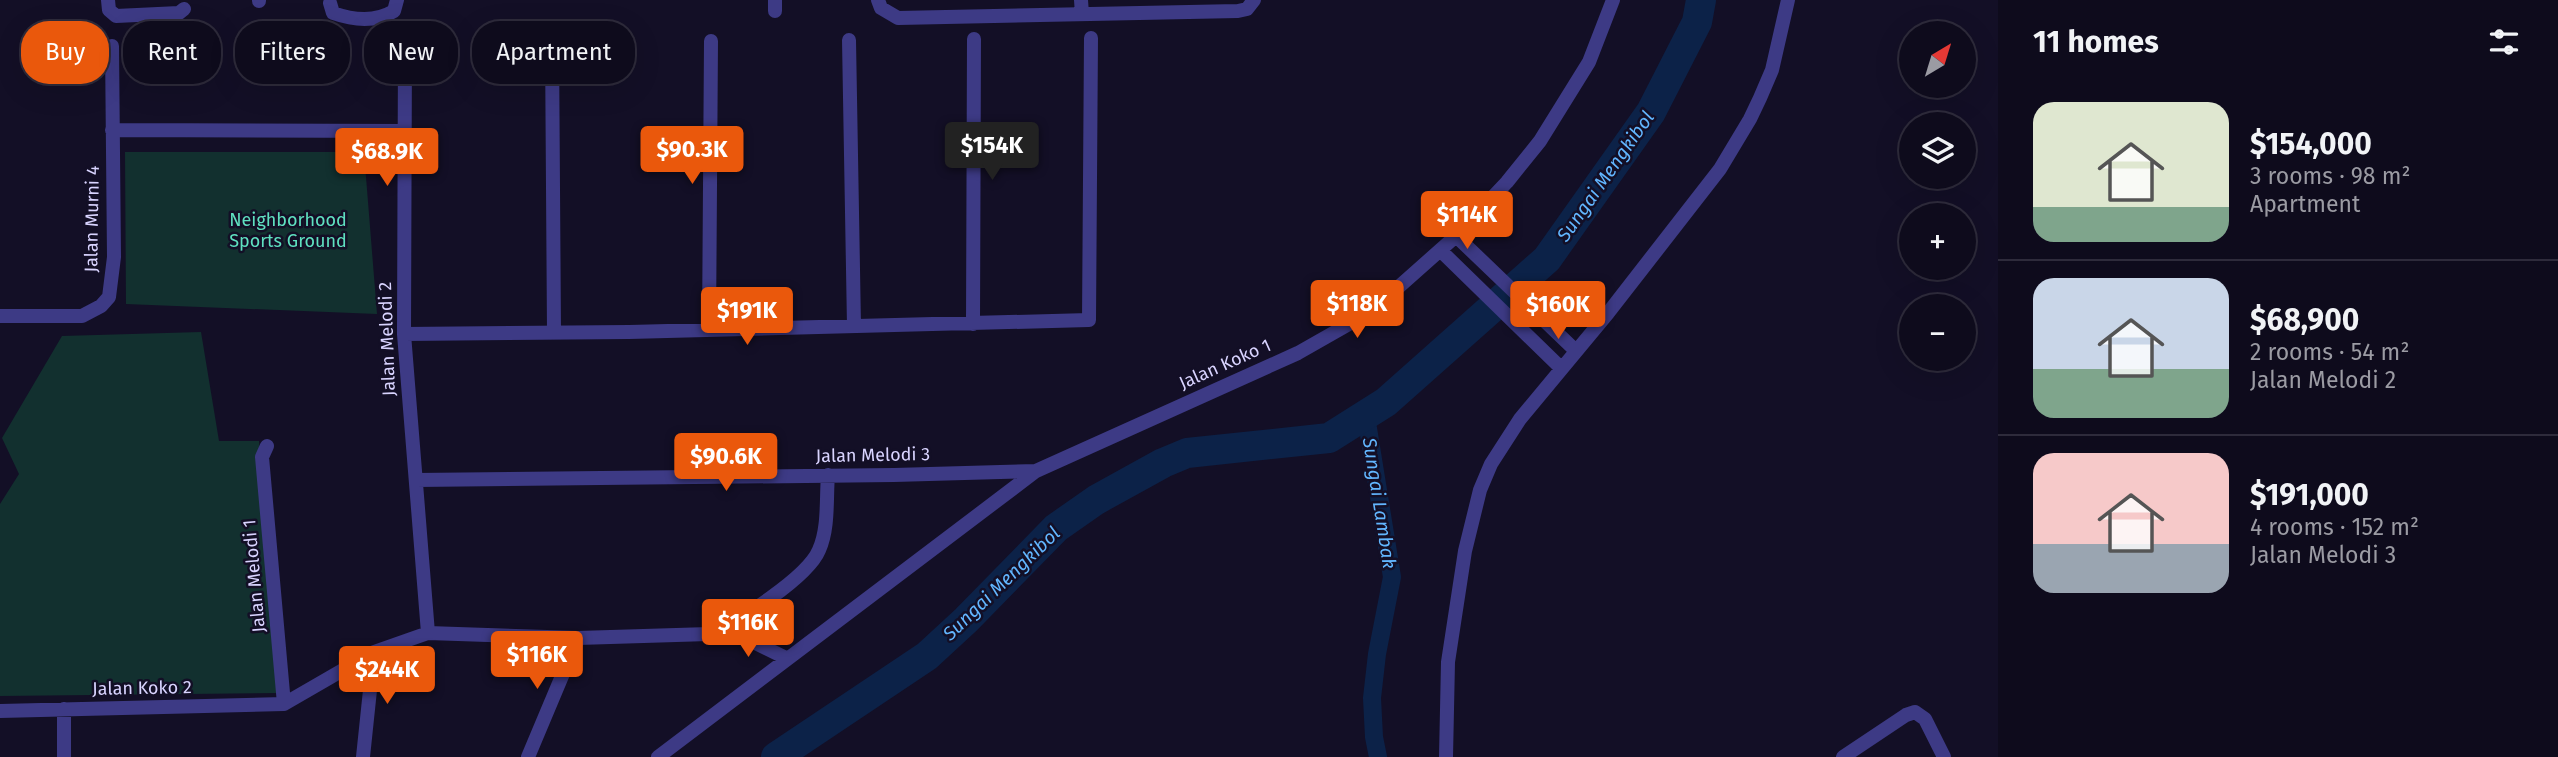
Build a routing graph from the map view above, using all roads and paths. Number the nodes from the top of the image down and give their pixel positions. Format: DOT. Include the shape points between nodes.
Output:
graph roads {
  1 [pos="108,0"];
  2 [pos="397,0"];
  3 [pos="878,0"];
  4 [pos="1254,0"];
  5 [pos="1613,0"];
  6 [pos="1788,0"];
  7 [pos="330,3"];
  8 [pos="1082,7"];
  9 [pos="184,9"];
  10 [pos="1091,38"];
  11 [pos="974,39"];
  12 [pos="849,40"];
  13 [pos="710,41"];
  14 [pos="112,46"];
  15 [pos="405,84"];
  16 [pos="552,84"];
  17 [pos="112,130"];
  18 [pos="404,131"];
  19 [pos="1456,236"];
  20 [pos="1441,250"];
  21 [pos="0,316"];
  22 [pos="974,324"];
  23 [pos="854,326"];
  24 [pos="709,330"];
  25 [pos="554,332"];
  26 [pos="404,334"];
  27 [pos="1576,351"];
  28 [pos="1561,368"];
  29 [pos="267,446"];
  30 [pos="1035,471"];
  31 [pos="828,475"];
  32 [pos="416,480"];
  33 [pos="725,628"];
  34 [pos="428,633"];
  35 [pos="578,638"];
  36 [pos="374,652"];
  37 [pos="786,658"];
  38 [pos="284,704"];
  39 [pos="64,709"];
  40 [pos="0,710"];
  41 [pos="64,757"];
  42 [pos="363,757"];
  43 [pos="528,757"];
  44 [pos="658,757"];
  45 [pos="1446,757"];
  46 [pos="1843,757"];
  47 [pos="1944,757"];
  1 -- 9 [label="street" via="109,10 116,16"];
  2 -- 7 [label="street" via="394,11 384,17 365,19 333,13"];
  3 -- 8 [label="street" via="881,8 898,18"];
  4 -- 8 [label="street" via="1238,11"];
  5 -- 19 [label="street, Jalan Koko 1" via="1589,61 1540,141"];
  6 -- 27 [label="street" via="1772,70 1736,144"];
  10 -- 22 [label="street" via="1089,320"];
  11 -- 22 [label="street"];
  12 -- 23 [label="street"];
  13 -- 24 [label="street"];
  14 -- 17 [label="street, Jalan Murni 4"];
  15 -- 18 [label="street, Jalan Melodi 2"];
  16 -- 25 [label="street"];
  17 -- 18 [label="street"];
  17 -- 21 [label="street, Jalan Murni 4" via="114,257 109,297 82,316"];
  18 -- 26 [label="street, Jalan Melodi 2"];
  19 -- 20 [label="street, Jalan Koko 1"];
  19 -- 27 [label="street"];
  20 -- 28 [label="street"];
  20 -- 30 [label="street, Jalan Koko 1" via="1373,308 1298,354"];
  22 -- 23 [label="street"];
  23 -- 24 [label="street"];
  24 -- 25 [label="street"];
  25 -- 26 [label="street"];
  26 -- 32 [label="street, Jalan Melodi 2"];
  27 -- 28 [label="street"];
  28 -- 45 [label="street" via="1491,464 1473,513 1448,662"];
  29 -- 38 [label="street, Jalan Melodi 1" via="262,457"];
  30 -- 31 [label="street, Jalan Melodi 3"];
  30 -- 37 [label="street"];
  31 -- 32 [label="street, Jalan Melodi 3"];
  31 -- 33 [label="street" via="818,553 801,574"];
  32 -- 34 [label="street, Jalan Melodi 2"];
  33 -- 35 [label="street" via="709,634"];
  33 -- 37 [label="street"];
  34 -- 35 [label="street"];
  34 -- 36 [label="street"];
  35 -- 43 [label="street"];
  36 -- 38 [label="street"];
  36 -- 42 [label="street"];
  37 -- 44 [label="street"];
  38 -- 39 [label="street, Jalan Koko 2"];
  39 -- 40 [label="street, Jalan Koko 2"];
  39 -- 41 [label="street"];
  46 -- 47 [label="street" via="1915,712 1925,719"];
}
